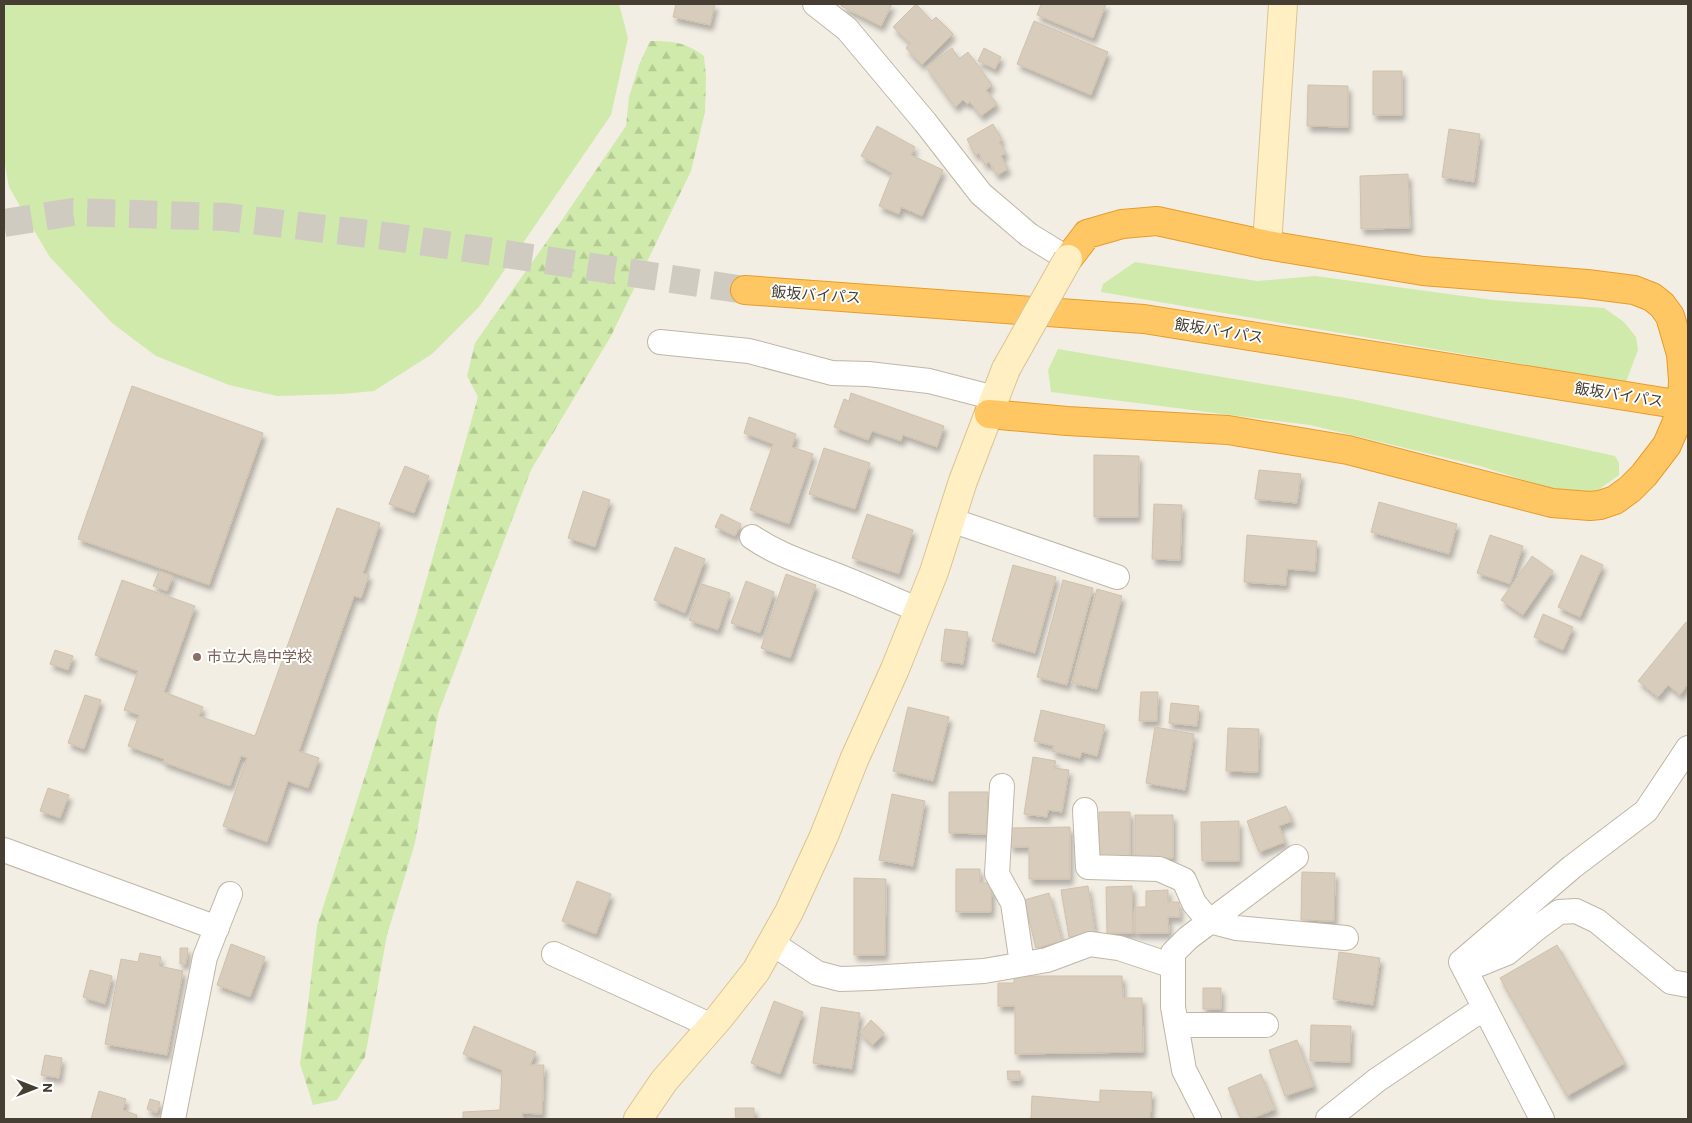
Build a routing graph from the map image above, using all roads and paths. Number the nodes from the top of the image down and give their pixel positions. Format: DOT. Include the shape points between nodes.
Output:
graph roads {
  1 [pos="815,4"];
  2 [pos="1283,4"];
  3 [pos="1267,245"];
  4 [pos="1068,259"];
  5 [pos="745,290"];
  6 [pos="660,342"];
  7 [pos="992,406"];
  8 [pos="1685,406"];
  9 [pos="951,520"];
  10 [pos="752,536"];
  11 [pos="1117,577"];
  12 [pos="919,610"];
  13 [pos="1688,748"];
  14 [pos="1002,786"];
  15 [pos="1085,810"];
  16 [pos="4,850"];
  17 [pos="1296,857"];
  18 [pos="230,894"];
  19 [pos="1210,921"];
  20 [pos="217,928"];
  21 [pos="1346,938"];
  22 [pos="772,943"];
  23 [pos="554,954"];
  24 [pos="1461,962"];
  25 [pos="1022,964"];
  26 [pos="1173,966"];
  27 [pos="1688,985"];
  28 [pos="1484,1008"];
  29 [pos="1176,1025"];
  30 [pos="1266,1025"];
  31 [pos="712,1026"];
  32 [pos="173,1119"];
  33 [pos="638,1119"];
  34 [pos="1209,1119"];
  35 [pos="1328,1119"];
  36 [pos="1542,1119"];
  1 -- 4 [label="street" via="847,30 981,194 1029,235"];
  2 -- 3 [label="street"];
  3 -- 4 [label="highway" via="1157,221 1122,224 1087,234"];
  3 -- 8 [label="highway" via="1424,271 1634,290 1652,297 1670,316 1681,354"];
  4 -- 7 [label="street, bridge" via="1006,369"];
  5 -- 8 [label="highway, 飯坂バイパス" via="1144,319"];
  6 -- 7 [label="street" via="749,351 832,373 929,381"];
  7 -- 8 [label="highway" via="1067,421 1228,430 1348,450 1552,503 1590,506 1615,500 1630,490 1667,445"];
  7 -- 9 [label="street"];
  9 -- 11 [label="street"];
  9 -- 12 [label="street"];
  10 -- 12 [label="street" via="787,558"];
  12 -- 22 [label="street" via="820,845"];
  13 -- 24 [label="street" via="1646,811 1572,867"];
  14 -- 25 [label="street" via="997,874 1014,903"];
  15 -- 19 [label="street" via="1088,867 1159,869 1184,880 1194,903"];
  16 -- 20 [label="street"];
  17 -- 19 [label="street"];
  18 -- 20 [label="street"];
  19 -- 21 [label="street" via="1236,928"];
  19 -- 26 [label="street" via="1173,953"];
  20 -- 32 [label="street" via="206,957"];
  22 -- 25 [label="street" via="817,973 840,979 984,971"];
  22 -- 31 [label="street" via="756,971"];
  23 -- 31 [label="street"];
  24 -- 27 [label="street" via="1480,964 1507,953 1559,912 1576,911 1597,920 1671,982"];
  24 -- 28 [label="street"];
  25 -- 26 [label="street" via="1047,960 1090,944 1119,948"];
  26 -- 29 [label="street"];
  28 -- 35 [label="street" via="1377,1080"];
  28 -- 36 [label="street"];
  29 -- 30 [label="street"];
  29 -- 34 [label="street" via="1184,1070"];
  31 -- 33 [label="street" via="664,1082"];
}
